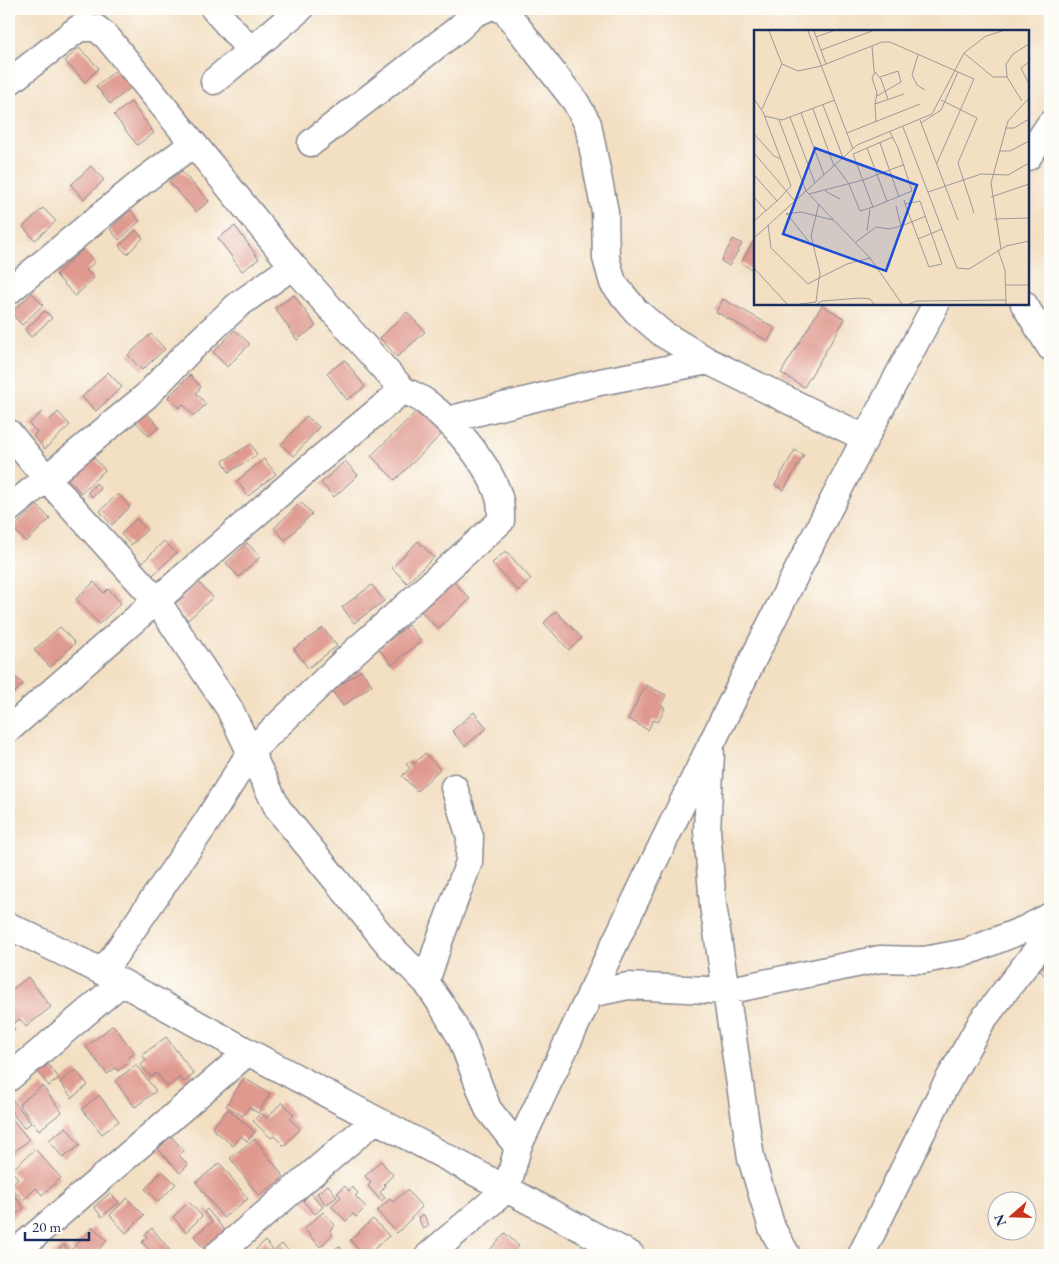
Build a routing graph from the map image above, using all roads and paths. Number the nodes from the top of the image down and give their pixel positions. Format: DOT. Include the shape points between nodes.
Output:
graph roads {
  1 [pos="214,9"];
  2 [pos="300,9"];
  3 [pos="485,9"];
  4 [pos="500,9"];
  5 [pos="251,51"];
  6 [pos="214,81"];
  7 [pos="9,82"];
  8 [pos="1050,124"];
  9 [pos="310,143"];
  10 [pos="193,144"];
  11 [pos="1029,156"];
  12 [pos="293,266"];
  13 [pos="9,292"];
  14 [pos="935,305"];
  15 [pos="1025,305"];
  16 [pos="1050,347"];
  17 [pos="708,361"];
  18 [pos="403,390"];
  19 [pos="447,420"];
  20 [pos="9,433"];
  21 [pos="865,438"];
  22 [pos="46,478"];
  23 [pos="9,509"];
  24 [pos="157,601"];
  25 [pos="9,729"];
  26 [pos="711,744"];
  27 [pos="251,752"];
  28 [pos="454,787"];
  29 [pos="1050,916"];
  30 [pos="9,926"];
  31 [pos="1050,933"];
  32 [pos="112,978"];
  33 [pos="426,982"];
  34 [pos="726,991"];
  35 [pos="590,994"];
  36 [pos="248,1052"];
  37 [pos="9,1078"];
  38 [pos="375,1120"];
  39 [pos="518,1147"];
  40 [pos="507,1189"];
  41 [pos="12,1255"];
  42 [pos="217,1255"];
  43 [pos="429,1255"];
  44 [pos="631,1255"];
  45 [pos="787,1255"];
  46 [pos="861,1255"];
  1 -- 5 [label="street"];
  2 -- 5 [label="street"];
  3 -- 9 [label="street" via="474,14"];
  4 -- 17 [label="street" via="505,11 575,102 588,124 605,212 606,258 613,284 636,312 663,334"];
  5 -- 6 [label="street"];
  7 -- 10 [label="street" via="79,28 96,28"];
  8 -- 11 [label="street"];
  10 -- 12 [label="street"];
  10 -- 13 [label="street" via="143,181"];
  12 -- 18 [label="street"];
  12 -- 22 [label="street" via="238,305 146,396"];
  14 -- 21 [label="street"];
  15 -- 16 [label="street"];
  17 -- 19 [label="street" via="600,382"];
  17 -- 21 [label="street"];
  18 -- 19 [label="street" via="425,401"];
  18 -- 24 [label="street"];
  19 -- 27 [label="street" via="486,469 500,502 501,521 351,655"];
  20 -- 22 [label="street"];
  21 -- 26 [label="street"];
  22 -- 23 [label="street"];
  22 -- 24 [label="street"];
  24 -- 25 [label="street"];
  24 -- 27 [label="street" via="229,708"];
  26 -- 34 [label="street" via="708,830 713,905"];
  26 -- 35 [label="street"];
  27 -- 32 [label="street"];
  27 -- 33 [label="street" via="278,809 389,945"];
  28 -- 33 [label="street" via="470,837 469,862"];
  29 -- 34 [label="street" via="967,952 924,960 880,959"];
  30 -- 32 [label="street"];
  31 -- 46 [label="street" via="982,1021 944,1088"];
  32 -- 36 [label="street"];
  32 -- 37 [label="street"];
  33 -- 39 [label="street" via="462,1038 488,1109"];
  34 -- 35 [label="street" via="628,986"];
  34 -- 45 [label="street" via="751,1158 772,1228"];
  35 -- 39 [label="street"];
  36 -- 38 [label="street"];
  36 -- 41 [label="street"];
  38 -- 40 [label="street"];
  38 -- 42 [label="street"];
  39 -- 40 [label="street"];
  40 -- 43 [label="street"];
  40 -- 44 [label="street"];
}
